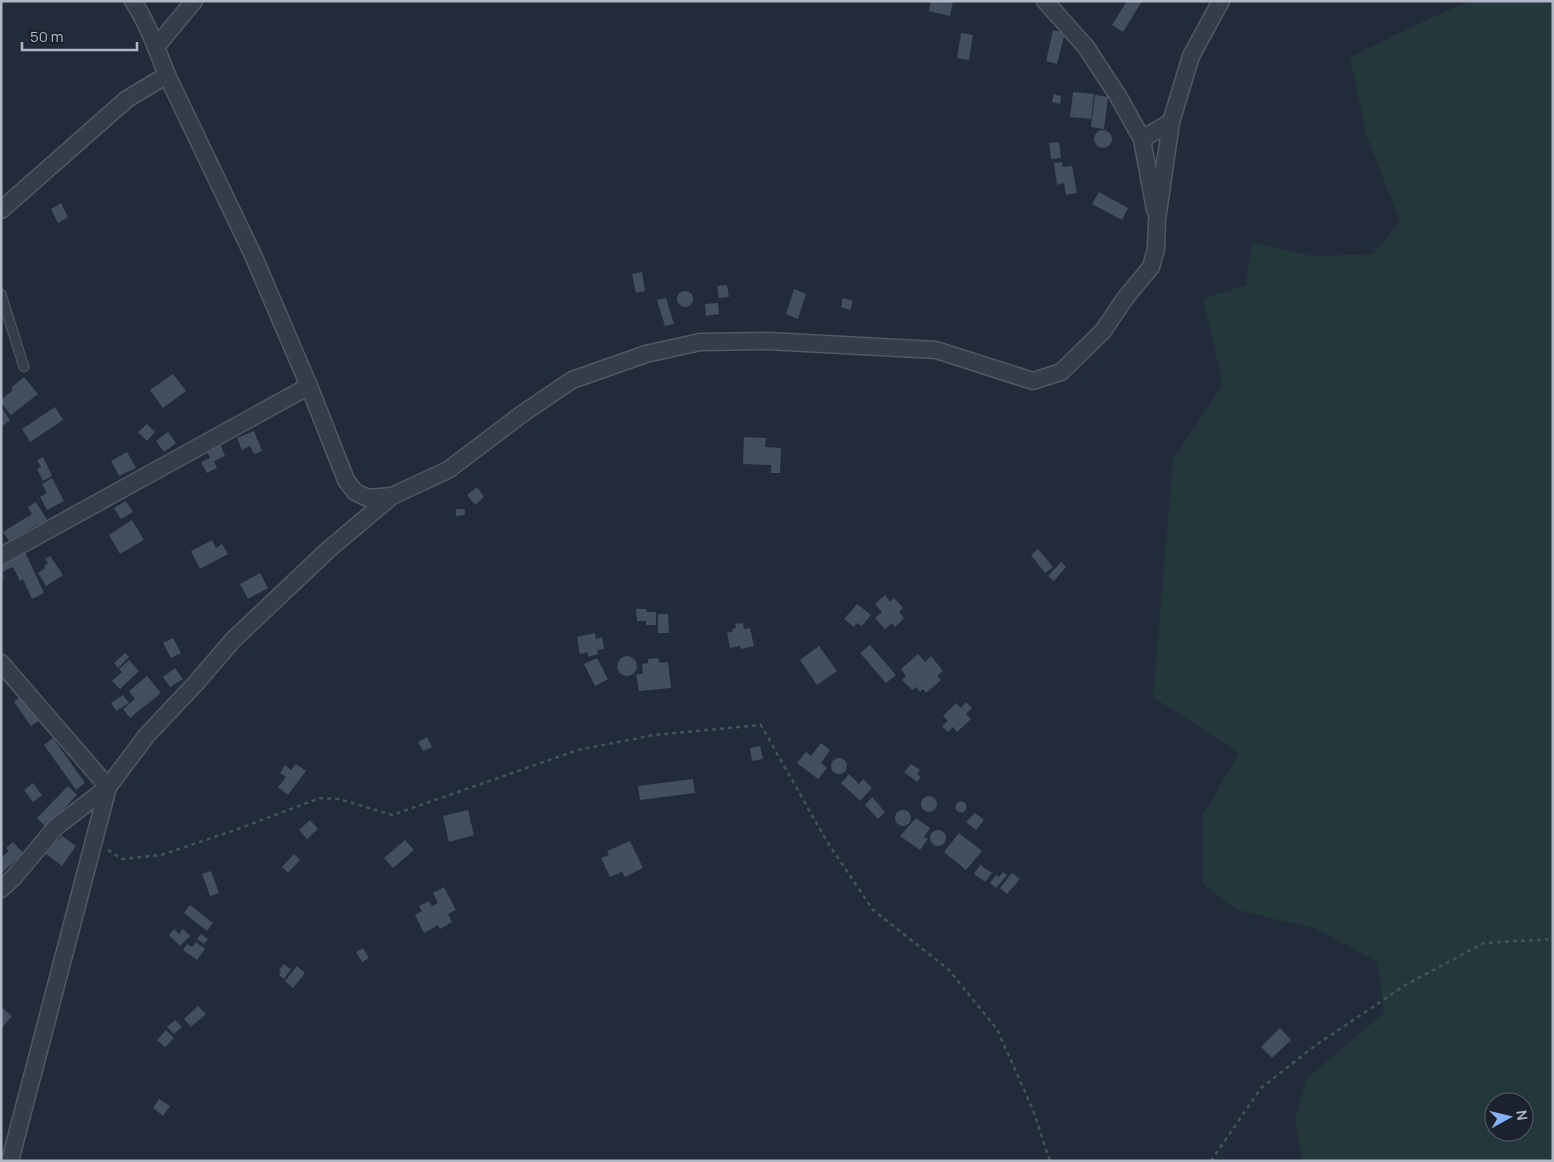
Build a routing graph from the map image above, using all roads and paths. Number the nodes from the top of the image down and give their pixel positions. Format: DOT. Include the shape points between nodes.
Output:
graph roads {
  1 [pos="133,1"];
  2 [pos="194,1"];
  3 [pos="1045,1"];
  4 [pos="1221,1"];
  5 [pos="156,47"];
  6 [pos="167,75"];
  7 [pos="1171,122"];
  8 [pos="1142,139"];
  9 [pos="1,210"];
  10 [pos="1157,220"];
  11 [pos="1,294"];
  12 [pos="24,367"];
  13 [pos="309,386"];
  14 [pos="392,496"];
  15 [pos="1,556"];
  16 [pos="1,663"];
  17 [pos="108,786"];
  18 [pos="94,842"];
  19 [pos="1,889"];
  20 [pos="1553,939"];
  21 [pos="10,1161"];
  22 [pos="1050,1161"];
  23 [pos="1211,1161"];
  1 -- 5 [label="street"];
  2 -- 5 [label="street"];
  3 -- 8 [label="street" via="1086,47"];
  4 -- 7 [label="street" via="1190,56"];
  5 -- 6 [label="street"];
  6 -- 9 [label="street" via="126,99"];
  6 -- 13 [label="street" via="253,255"];
  7 -- 8 [label="street"];
  7 -- 10 [label="street"];
  8 -- 10 [label="street"];
  10 -- 14 [label="street" via="1156,249 1151,267 1103,331 1061,372 1033,381 936,350 768,341 700,342 646,354 572,380 448,470"];
  11 -- 12 [label="lane"];
  13 -- 14 [label="street" via="346,480 356,492 368,498"];
  13 -- 15 [label="street"];
  14 -- 17 [label="street" via="328,550 233,640 147,735"];
  16 -- 17 [label="street"];
  17 -- 18 [label="street"];
  17 -- 19 [label="street" via="56,827"];
  18 -- 21 [label="street"];
  18 -- 22 [label="path" via="122,859 161,855 320,798 339,799 392,815 578,750 654,735 760,725 826,840 873,910 948,968 997,1028"];
  20 -- 23 [label="path" via="1484,943 1400,990 1316,1045 1261,1088"];
}
